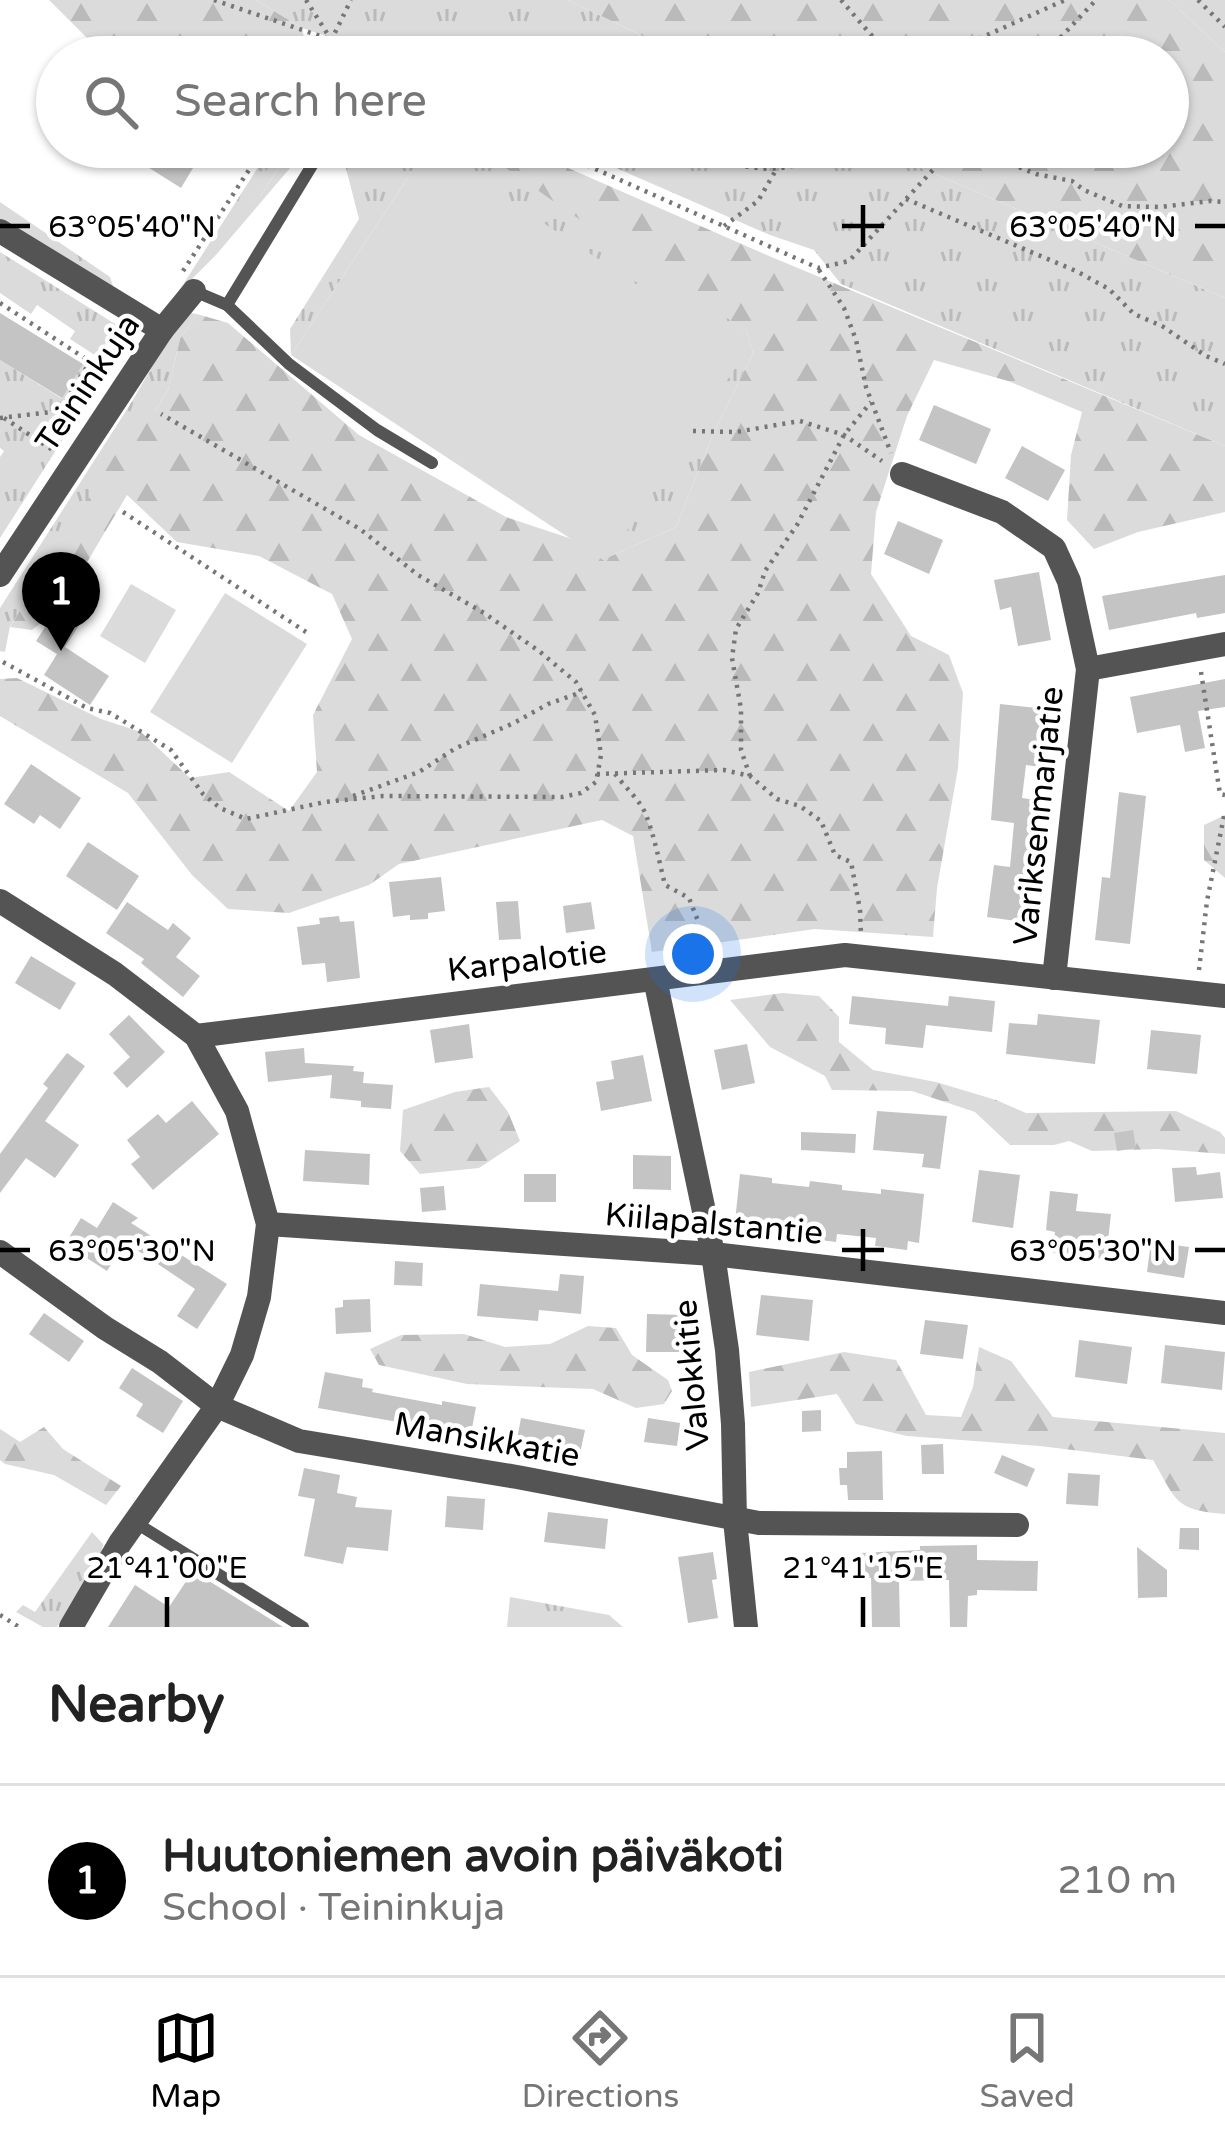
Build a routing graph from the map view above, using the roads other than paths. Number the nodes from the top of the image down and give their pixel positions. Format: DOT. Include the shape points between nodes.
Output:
graph roads {
  1 [pos="310,168"];
  2 [pos="0,231"];
  3 [pos="184,289"];
  4 [pos="227,305"];
  5 [pos="162,330"];
  6 [pos="432,463"];
  7 [pos="902,474"];
  8 [pos="0,575"];
  9 [pos="1225,644"];
  10 [pos="1088,669"];
  11 [pos="0,902"];
  12 [pos="1054,978"];
  13 [pos="655,979"];
  14 [pos="1225,996"];
  15 [pos="196,1036"];
  16 [pos="268,1224"];
  17 [pos="0,1252"];
  18 [pos="712,1254"];
  19 [pos="1225,1313"];
  20 [pos="217,1406"];
  21 [pos="735,1520"];
  22 [pos="136,1523"];
  23 [pos="1017,1525"];
  24 [pos="71,1627"];
  25 [pos="303,1627"];
  26 [pos="746,1627"];
  1 -- 4 [label="lane"];
  2 -- 5 [label="street"];
  3 -- 4 [label="lane"];
  3 -- 5 [label="street, Teininkuja"];
  4 -- 6 [label="lane" via="289,364"];
  5 -- 8 [label="street, Teininkuja"];
  7 -- 10 [label="street, Variksenmarjatie" via="1002,512 1054,548"];
  9 -- 10 [label="street"];
  10 -- 12 [label="street, Variksenmarjatie"];
  11 -- 15 [label="street"];
  12 -- 13 [label="street, Karpalotie" via="845,955"];
  12 -- 14 [label="street, Karpalotie"];
  13 -- 15 [label="street, Karpalotie"];
  13 -- 18 [label="street, Valokkitie"];
  15 -- 16 [label="street" via="236,1111"];
  16 -- 18 [label="street, Kiilapalstantie"];
  16 -- 20 [label="street" via="259,1297"];
  17 -- 20 [label="street, Mansikkatie"];
  18 -- 19 [label="street, Kiilapalstantie"];
  18 -- 21 [label="street, Valokkitie" via="730,1387"];
  20 -- 21 [label="street, Mansikkatie" via="299,1441"];
  20 -- 22 [label="street"];
  21 -- 23 [label="street, Mansikkatie"];
  21 -- 26 [label="street, Valokkitie"];
  22 -- 24 [label="street"];
  22 -- 25 [label="lane"];
}
